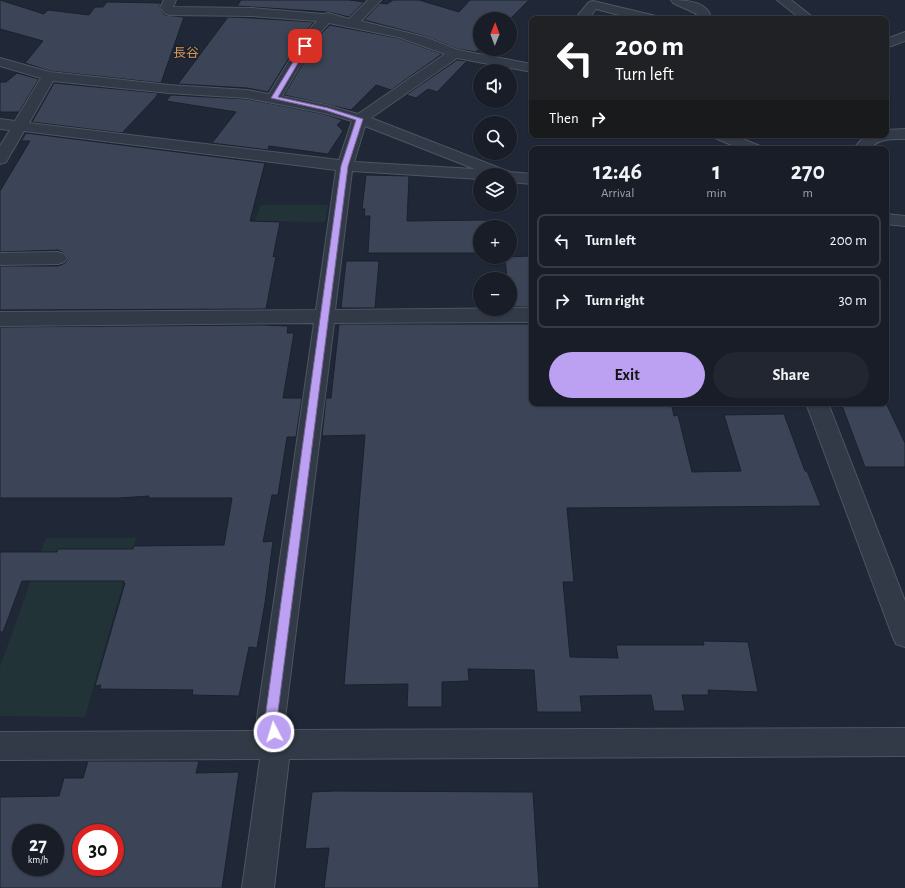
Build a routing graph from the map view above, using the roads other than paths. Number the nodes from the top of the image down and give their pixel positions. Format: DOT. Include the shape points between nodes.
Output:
graph roads {
  1 [pos="170,0"];
  2 [pos="376,0"];
  3 [pos="677,0"];
  4 [pos="783,0"];
  5 [pos="584,16"];
  6 [pos="639,16"];
  7 [pos="701,16"];
  8 [pos="805,16"];
  9 [pos="328,17"];
  10 [pos="353,22"];
  11 [pos="905,36"];
  12 [pos="889,43"];
  13 [pos="454,53"];
  14 [pos="0,62"];
  15 [pos="529,67"];
  16 [pos="49,76"];
  17 [pos="274,98"];
  18 [pos="360,119"];
  19 [pos="0,124"];
  20 [pos="19,126"];
  21 [pos="905,134"];
  22 [pos="889,135"];
  23 [pos="727,138"];
  24 [pos="875,138"];
  25 [pos="747,146"];
  26 [pos="864,146"];
  27 [pos="0,159"];
  28 [pos="344,166"];
  29 [pos="486,168"];
  30 [pos="473,174"];
  31 [pos="517,178"];
  32 [pos="529,179"];
  33 [pos="889,219"];
  34 [pos="905,221"];
  35 [pos="58,258"];
  36 [pos="0,259"];
  37 [pos="529,315"];
  38 [pos="324,317"];
  39 [pos="0,319"];
  40 [pos="818,406"];
  41 [pos="905,635"];
  42 [pos="905,742"];
  43 [pos="276,744"];
  44 [pos="0,746"];
  45 [pos="258,888"];
  1 -- 9 [label="street" via="166,8 170,11 258,11"];
  2 -- 10 [label="street"];
  3 -- 7 [label="street" via="703,12"];
  4 -- 8 [label="street"];
  5 -- 6 [label="street" via="593,5"];
  9 -- 10 [label="street"];
  9 -- 17 [label="street" via="313,33"];
  10 -- 13 [label="street" via="430,42"];
  11 -- 12 [label="street"];
  13 -- 15 [label="street"];
  13 -- 18 [label="street" via="428,67"];
  14 -- 16 [label="street"];
  16 -- 17 [label="street"];
  16 -- 20 [label="street"];
  17 -- 18 [label="street"];
  18 -- 28 [label="street"];
  18 -- 29 [label="street"];
  19 -- 20 [label="street"];
  20 -- 27 [label="street"];
  20 -- 28 [label="street"];
  21 -- 22 [label="street"];
  23 -- 25 [label="street"];
  24 -- 26 [label="street"];
  28 -- 30 [label="street"];
  28 -- 38 [label="street"];
  31 -- 32 [label="street"];
  33 -- 34 [label="street"];
  35 -- 36 [label="street"];
  37 -- 38 [label="street"];
  38 -- 39 [label="street"];
  38 -- 43 [label="street" via="271,719"];
  40 -- 41 [label="street"];
  42 -- 43 [label="street"];
  43 -- 44 [label="street"];
  43 -- 45 [label="street"];
}
